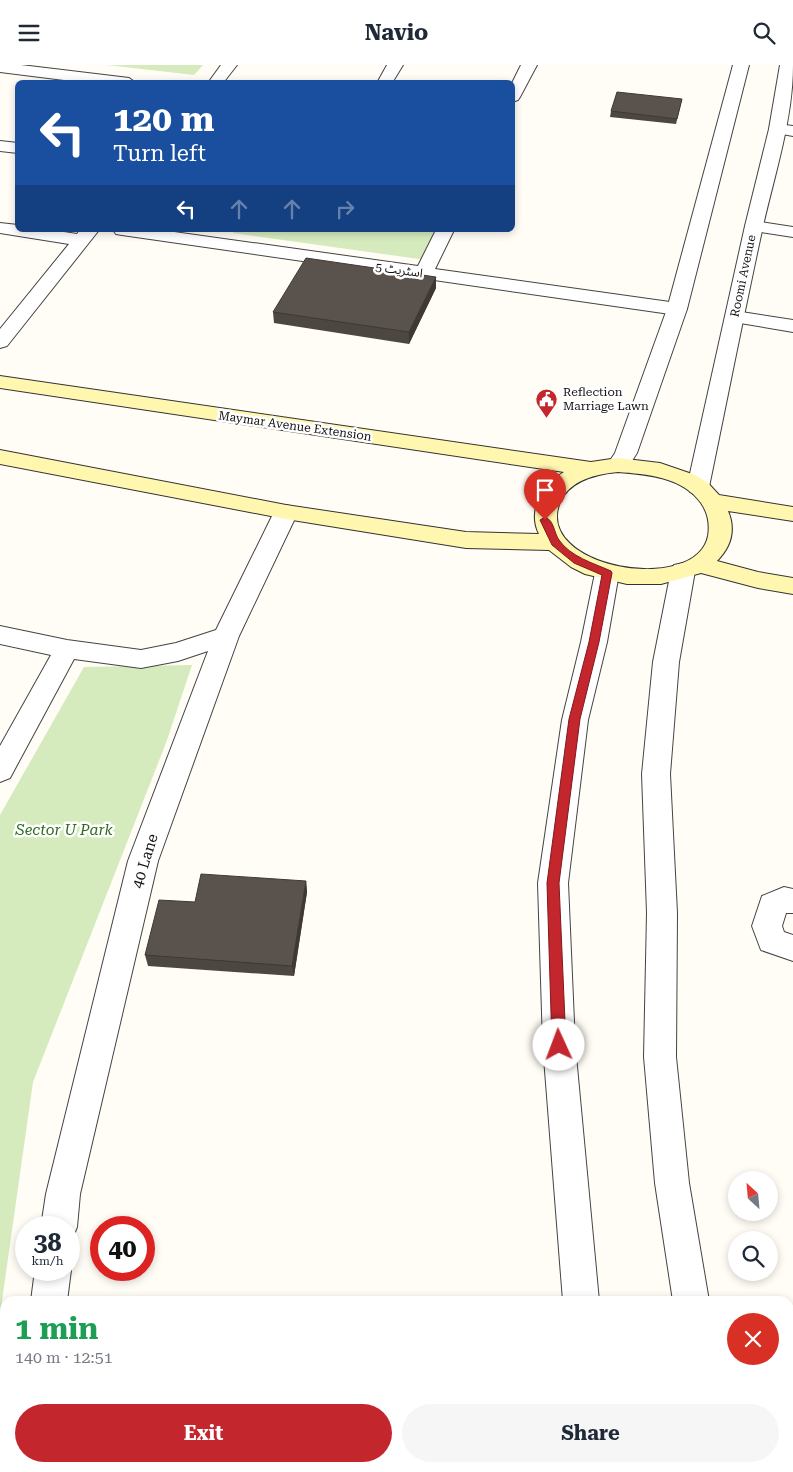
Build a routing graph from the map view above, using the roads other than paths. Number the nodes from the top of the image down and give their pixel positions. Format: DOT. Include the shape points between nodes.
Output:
graph roads {
  1 [pos="229,65"];
  2 [pos="395,65"];
  3 [pos="529,65"];
  4 [pos="741,65"];
  5 [pos="788,65"];
  6 [pos="0,67"];
  7 [pos="105,80"];
  8 [pos="217,80"];
  9 [pos="386,80"];
  10 [pos="515,91"];
  11 [pos="785,130"];
  12 [pos="0,146"];
  13 [pos="15,148"];
  14 [pos="754,226"];
  15 [pos="0,228"];
  16 [pos="15,229"];
  17 [pos="49,232"];
  18 [pos="136,232"];
  19 [pos="444,232"];
  20 [pos="793,232"];
  21 [pos="86,235"];
  22 [pos="424,273"];
  23 [pos="677,309"];
  24 [pos="735,317"];
  25 [pos="793,326"];
  26 [pos="0,342"];
  27 [pos="0,382"];
  28 [pos="0,457"];
  29 [pos="618,465"];
  30 [pos="591,469"];
  31 [pos="705,494"];
  32 [pos="286,512"];
  33 [pos="793,514"];
  34 [pos="556,543"];
  35 [pos="691,568"];
  36 [pos="607,573"];
  37 [pos="793,586"];
  38 [pos="0,635"];
  39 [pos="226,636"];
  40 [pos="67,649"];
  41 [pos="0,771"];
  42 [pos="793,901"];
  43 [pos="793,948"];
  44 [pos="60,1216"];
  45 [pos="52,1281"];
  46 [pos="50,1296"];
  47 [pos="581,1296"];
  48 [pos="690,1296"];
  1 -- 8 [label="street"];
  2 -- 9 [label="street"];
  3 -- 10 [label="street"];
  4 -- 23 [label="street"];
  5 -- 11 [label="street, Roomi Avenue"];
  6 -- 7 [label="street"];
  11 -- 14 [label="street, Roomi Avenue"];
  12 -- 13 [label="street"];
  14 -- 20 [label="street"];
  14 -- 24 [label="street, Roomi Avenue"];
  15 -- 16 [label="street"];
  17 -- 21 [label="street"];
  18 -- 22 [label="street, اسٹریٹ 5"];
  19 -- 22 [label="street"];
  21 -- 26 [label="street"];
  22 -- 23 [label="street, اسٹریٹ 5"];
  23 -- 29 [label="street" via="626,453"];
  24 -- 25 [label="street"];
  24 -- 31 [label="street, Roomi Avenue"];
  27 -- 30 [label="main road, Maymar Avenue Extension"];
  28 -- 32 [label="main road"];
  29 -- 30 [label="main road"];
  29 -- 31 [label="main road" via="647,467 674,474"];
  30 -- 34 [label="main road" via="565,481 549,499 545,520"];
  31 -- 33 [label="main road"];
  31 -- 35 [label="main road" via="722,524 717,546"];
  32 -- 34 [label="main road" via="466,539"];
  32 -- 39 [label="street, 40 Lane"];
  34 -- 36 [label="main road" via="577,561"];
  35 -- 36 [label="main road" via="647,578"];
  35 -- 37 [label="main road"];
  35 -- 48 [label="street" via="666,662 656,774 662,913 660,1057 672,1183"];
  36 -- 47 [label="street" via="575,719 553,883 559,1045"];
  38 -- 40 [label="street"];
  39 -- 40 [label="street" via="178,652 141,659"];
  39 -- 44 [label="street, 40 Lane" via="143,861"];
  40 -- 41 [label="street"];
  42 -- 43 [label="street" via="784,899 772,905 768,927 772,941"];
  45 -- 46 [label="street"];
}
